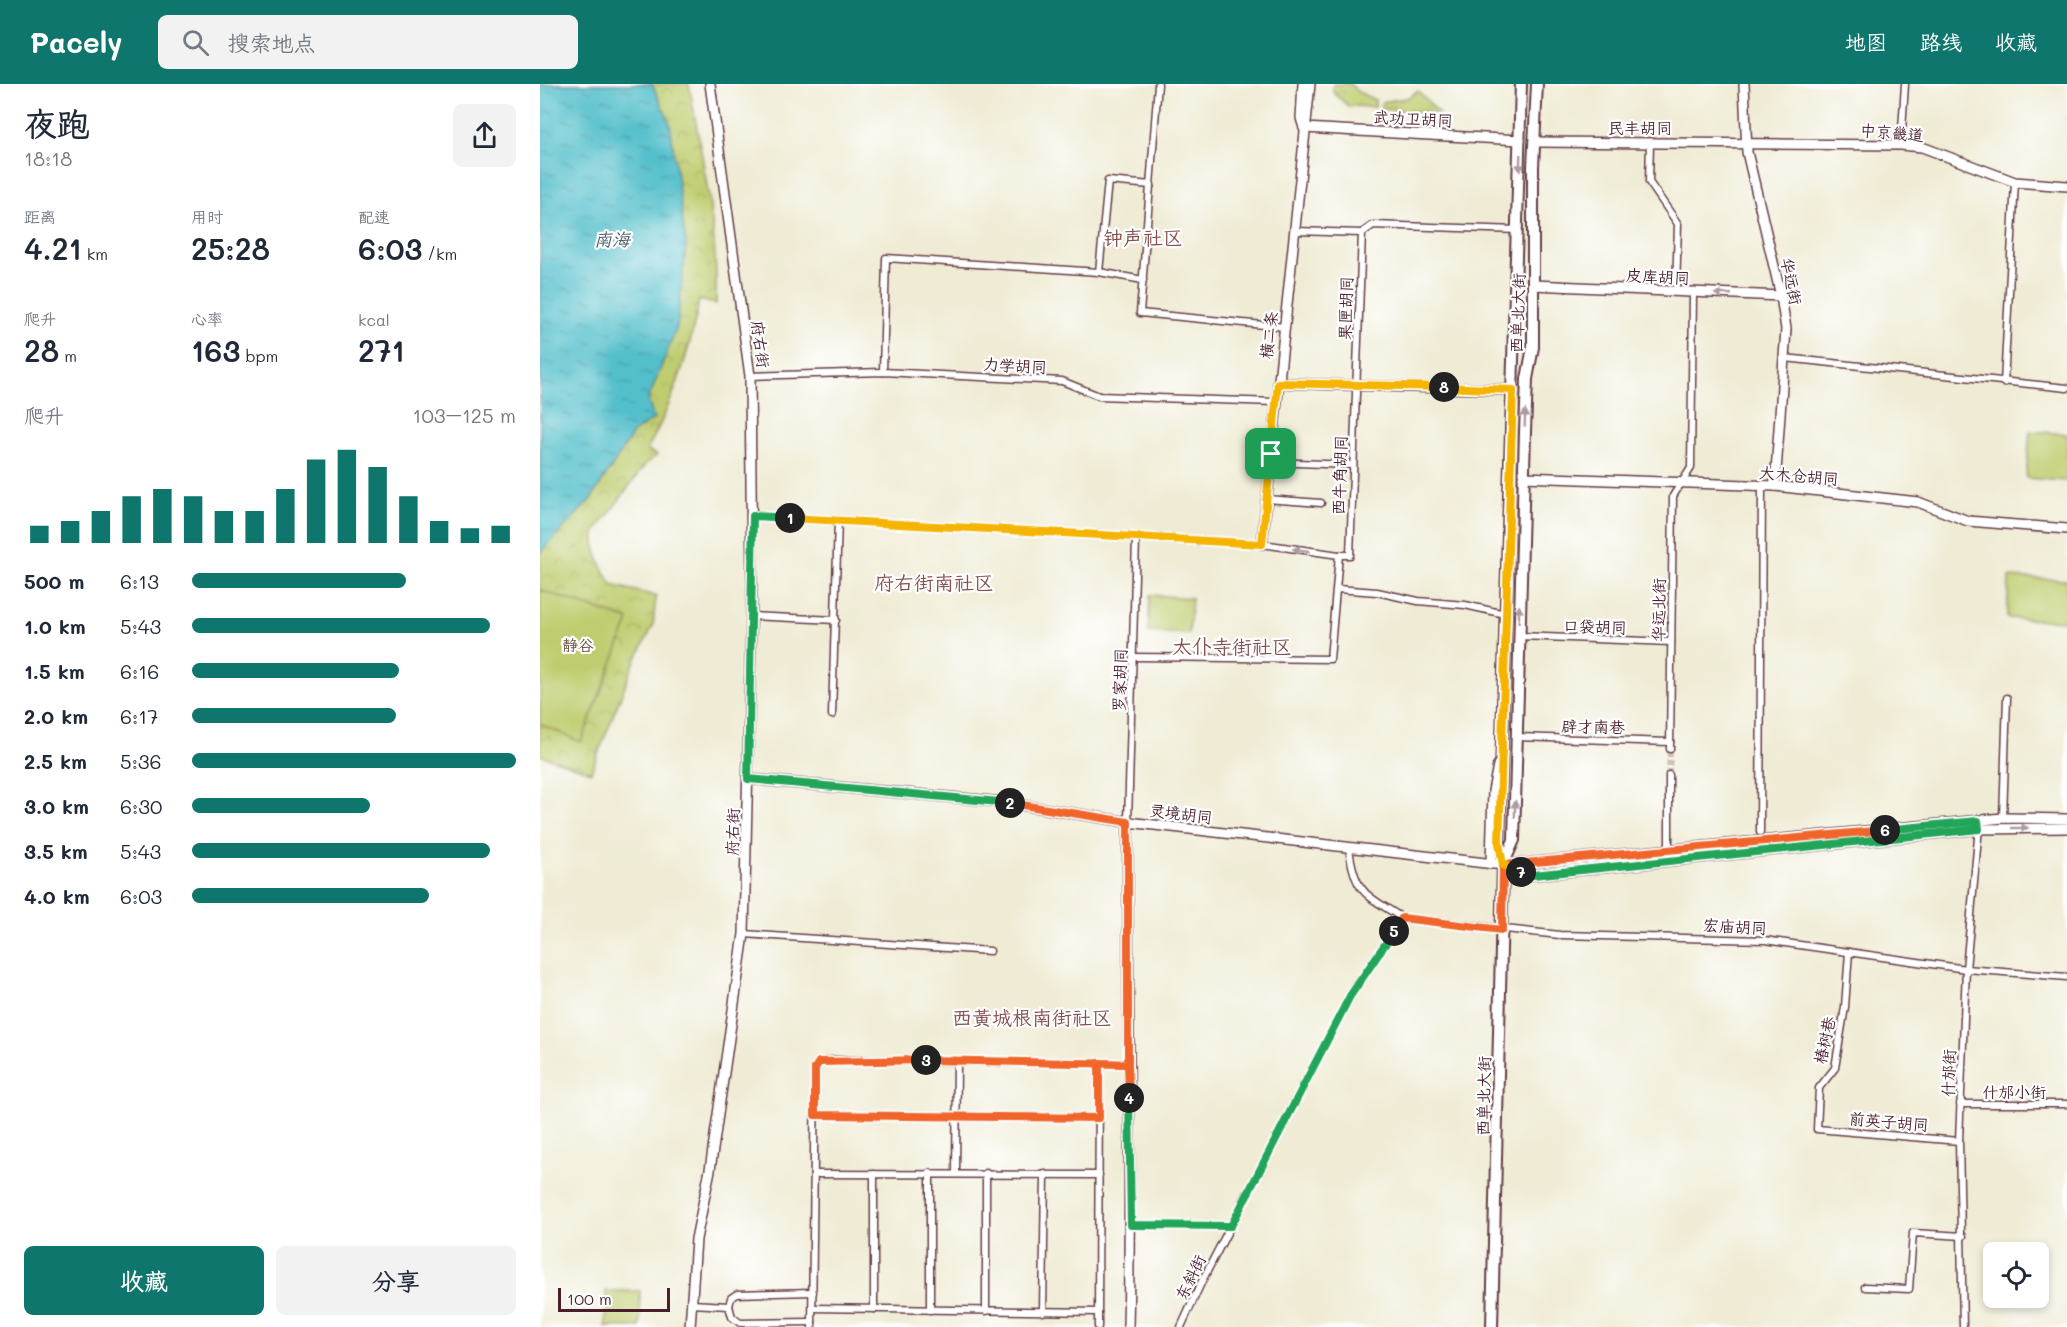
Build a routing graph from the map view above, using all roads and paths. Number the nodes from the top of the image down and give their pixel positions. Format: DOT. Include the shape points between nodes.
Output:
graph roads {
  1 [pos="710,84"];
  2 [pos="1158,84"];
  3 [pos="1303,84"];
  4 [pos="1310,84"];
  5 [pos="1521,84"];
  6 [pos="1537,84"];
  7 [pos="1744,84"];
  8 [pos="1905,84"];
  9 [pos="1304,128"];
  10 [pos="1520,140"];
  11 [pos="1745,141"];
  12 [pos="1535,142"];
  13 [pos="1650,142"];
  14 [pos="1901,145"];
  15 [pos="2015,182"];
  16 [pos="1151,184"];
  17 [pos="2067,186"];
  18 [pos="1518,230"];
  19 [pos="1295,231"];
  20 [pos="1362,233"];
  21 [pos="1099,272"];
  22 [pos="1143,280"];
  23 [pos="1533,285"];
  24 [pos="1676,292"];
  25 [pos="1694,293"];
  26 [pos="1781,296"];
  27 [pos="1285,327"];
  28 [pos="1785,358"];
  29 [pos="883,372"];
  30 [pos="750,376"];
  31 [pos="1278,383"];
  32 [pos="2004,383"];
  33 [pos="1355,384"];
  34 [pos="2067,388"];
  35 [pos="1513,390"];
  36 [pos="1275,402"];
  37 [pos="1270,462"];
  38 [pos="1351,465"];
  39 [pos="1523,477"];
  40 [pos="1682,481"];
  41 [pos="1775,486"];
  42 [pos="1762,487"];
  43 [pos="1266,499"];
  44 [pos="1321,502"];
  45 [pos="753,516"];
  46 [pos="838,520"];
  47 [pos="2067,529"];
  48 [pos="1136,539"];
  49 [pos="1262,544"];
  50 [pos="1339,555"];
  51 [pos="1337,589"];
  52 [pos="1505,614"];
  53 [pos="751,615"];
  54 [pos="836,620"];
  55 [pos="1518,636"];
  56 [pos="1671,642"];
  57 [pos="1134,657"];
  58 [pos="2007,698"];
  59 [pos="832,715"];
  60 [pos="1516,737"];
  61 [pos="1670,745"];
  62 [pos="1502,748"];
  63 [pos="1669,775"];
  64 [pos="748,779"];
  65 [pos="2003,818"];
  66 [pos="2067,819"];
  67 [pos="1128,822"];
  68 [pos="1979,825"];
  69 [pos="2067,828"];
  70 [pos="1760,832"];
  71 [pos="1349,848"];
  72 [pos="1669,851"];
  73 [pos="1491,864"];
  74 [pos="1503,865"];
  75 [pos="1402,918"];
  76 [pos="1502,930"];
  77 [pos="744,934"];
  78 [pos="990,951"];
  79 [pos="1849,952"];
  80 [pos="1966,969"];
  81 [pos="2067,976"];
  82 [pos="957,1061"];
  83 [pos="1099,1063"];
  84 [pos="1128,1064"];
  85 [pos="1960,1104"];
  86 [pos="2067,1104"];
  87 [pos="815,1115"];
  88 [pos="956,1116"];
  89 [pos="1099,1118"];
  90 [pos="1817,1129"];
  91 [pos="1959,1141"];
  92 [pos="930,1173"];
  93 [pos="956,1173"];
  94 [pos="986,1173"];
  95 [pos="814,1174"];
  96 [pos="874,1174"];
  97 [pos="1045,1174"];
  98 [pos="1099,1174"];
  99 [pos="1131,1225"];
  100 [pos="1231,1226"];
  101 [pos="1963,1236"];
  102 [pos="1865,1287"];
  103 [pos="813,1292"];
  104 [pos="691,1304"];
  105 [pos="729,1306"];
  106 [pos="813,1308"];
  107 [pos="874,1309"];
  108 [pos="930,1310"];
  109 [pos="986,1311"];
  110 [pos="1043,1312"];
  111 [pos="1098,1312"];
  112 [pos="812,1324"];
  113 [pos="690,1327"];
  114 [pos="1098,1327"];
  115 [pos="1128,1327"];
  116 [pos="1180,1327"];
  117 [pos="1492,1327"];
  118 [pos="1963,1327"];
  1 -- 30 [label="main road, 府右街"];
  2 -- 16 [label="street"];
  3 -- 9 [label="main road, 横二条"];
  4 -- 9 [label="main road, 横二条"];
  5 -- 10 [label="main road, 西单北大街"];
  6 -- 12 [label="main road, 西单北大街"];
  7 -- 11 [label="main road, 华远街"];
  8 -- 14 [label="street"];
  9 -- 10 [label="main road, 武功卫胡同"];
  9 -- 19 [label="main road, 横二条"];
  10 -- 18 [label="main road, 西单北大街, one-way"];
  11 -- 13 [label="main road, 民丰胡同"];
  11 -- 14 [label="main road, 中京畿道"];
  11 -- 26 [label="main road, 华远街"];
  12 -- 13 [label="main road, 民丰胡同"];
  12 -- 23 [label="main road, 西单北大街"];
  13 -- 24 [label="street" via="1649,182 1678,224"];
  14 -- 15 [label="main road, 中京畿道" via="1922,147"];
  15 -- 17 [label="main road, 中京畿道"];
  15 -- 32 [label="street"];
  16 -- 21 [label="street" via="1107,182"];
  16 -- 22 [label="street"];
  18 -- 20 [label="street" via="1373,225"];
  18 -- 35 [label="main road, 西单北大街"];
  19 -- 20 [label="street"];
  19 -- 27 [label="main road, 横二条"];
  20 -- 33 [label="street, 果匣胡同"];
  21 -- 22 [label="street"];
  21 -- 29 [label="street" via="886,258"];
  22 -- 27 [label="street" via="1140,313"];
  23 -- 24 [label="main road, 皮库胡同"];
  39 -- 23 [label="main road, 西单北大街, one-way" via="1527,379 1533,346"];
  24 -- 25 [label="main road, 皮库胡同"];
  26 -- 25 [label="main road, 皮库胡同, one-way"];
  25 -- 40 [label="street, 华远北街" via="1691,468"];
  26 -- 28 [label="main road, 华远街"];
  27 -- 31 [label="main road, 横二条"];
  28 -- 32 [label="street"];
  28 -- 41 [label="main road, 华远街"];
  29 -- 30 [label="street, 力学胡同"];
  29 -- 36 [label="street, 力学胡同" via="1062,381 1099,396"];
  30 -- 45 [label="main road, 府右街"];
  31 -- 33 [label="main road"];
  31 -- 36 [label="main road, 横二条"];
  32 -- 34 [label="street"];
  33 -- 35 [label="main road"];
  33 -- 50 [label="street, 西牛角胡同" via="1350,555"];
  35 -- 52 [label="main road, 西单北大街"];
  36 -- 37 [label="main road, 横二条"];
  37 -- 38 [label="street"];
  37 -- 43 [label="main road, 横二条"];
  39 -- 40 [label="main road, 大木仓胡同"];
  55 -- 39 [label="main road, 西单北大街, one-way"];
  40 -- 42 [label="main road, 大木仓胡同"];
  40 -- 56 [label="street, 华远北街" via="1673,496"];
  41 -- 42 [label="main road, 大木仓胡同"];
  41 -- 47 [label="main road, 大木仓胡同" via="1918,502 1968,521"];
  42 -- 70 [label="street"];
  43 -- 44 [label="street"];
  43 -- 49 [label="main road, 横二条"];
  45 -- 46 [label="street"];
  45 -- 53 [label="main road, 府右街"];
  46 -- 48 [label="street"];
  46 -- 54 [label="street"];
  48 -- 49 [label="street"];
  48 -- 57 [label="street, 罗家胡同"];
  50 -- 49 [label="street, one-way"];
  50 -- 51 [label="street"];
  51 -- 52 [label="street" via="1465,605"];
  51 -- 57 [label="street" via="1330,658"];
  52 -- 62 [label="main road, 西单北大街"];
  53 -- 54 [label="street"];
  53 -- 64 [label="main road, 府右街"];
  54 -- 59 [label="street"];
  55 -- 56 [label="street, 口袋胡同"];
  55 -- 60 [label="main road, 西单北大街"];
  56 -- 61 [label="street, 华远北街"];
  57 -- 67 [label="street, 罗家胡同"];
  58 -- 65 [label="street"];
  60 -- 61 [label="street, 辟才南巷"];
  74 -- 60 [label="main road, 西单北大街, one-way" via="1514,840"];
  62 -- 73 [label="main road" via="1493,791"];
  62 -- 74 [label="main road, 西单北大街" via="1499,843"];
  63 -- 72 [label="street"];
  64 -- 67 [label="main road, 灵境胡同" via="1003,802"];
  64 -- 77 [label="main road, 府右街"];
  65 -- 66 [label="main road"];
  65 -- 68 [label="main road"];
  67 -- 71 [label="main road, 灵境胡同"];
  67 -- 84 [label="main road"];
  68 -- 69 [label="main road, one-way"];
  68 -- 72 [label="main road"];
  68 -- 74 [label="main road" via="1533,875"];
  68 -- 80 [label="street, 什邡街"];
  71 -- 73 [label="main road, 灵境胡同"];
  71 -- 75 [label="street" via="1353,876 1365,893"];
  72 -- 74 [label="main road"];
  73 -- 74 [label="main road, 灵境胡同"];
  74 -- 76 [label="main road, 西单北大街"];
  75 -- 76 [label="street"];
  75 -- 100 [label="street, 东斜街" via="1350,996"];
  76 -- 79 [label="street, 宏庙胡同" via="1765,940"];
  76 -- 117 [label="main road, 西单北大街"];
  77 -- 78 [label="street"];
  77 -- 104 [label="main road, 府右街" via="710,1170 696,1239"];
  79 -- 80 [label="street, 宏庙胡同"];
  79 -- 90 [label="street, 椿树巷" via="1835,1068 1819,1088"];
  80 -- 81 [label="street, 宏庙胡同"];
  80 -- 85 [label="street, 什邡街"];
  82 -- 83 [label="street"];
  82 -- 87 [label="street" via="819,1062 815,1068"];
  82 -- 88 [label="street"];
  83 -- 84 [label="street"];
  83 -- 89 [label="street"];
  84 -- 99 [label="main road"];
  85 -- 86 [label="street, 什邡小街"];
  85 -- 91 [label="street, 什邡街"];
  87 -- 88 [label="street"];
  87 -- 95 [label="street"];
  88 -- 89 [label="street"];
  88 -- 93 [label="street"];
  89 -- 98 [label="street"];
  90 -- 91 [label="street, 前英子胡同"];
  91 -- 101 [label="street, 什邡街"];
  92 -- 93 [label="street"];
  92 -- 96 [label="street"];
  92 -- 108 [label="street"];
  93 -- 94 [label="street"];
  94 -- 97 [label="street"];
  94 -- 109 [label="street"];
  95 -- 96 [label="street"];
  95 -- 103 [label="street"];
  96 -- 107 [label="street"];
  97 -- 98 [label="street"];
  97 -- 110 [label="street"];
  98 -- 111 [label="street"];
  99 -- 100 [label="street"];
  99 -- 115 [label="main road"];
  100 -- 116 [label="street, 东斜街"];
  101 -- 102 [label="street" via="1913,1233 1909,1289"];
  101 -- 118 [label="street, 什邡街"];
  103 -- 105 [label="street" via="737,1294"];
  103 -- 106 [label="street"];
  104 -- 105 [label="street"];
  104 -- 113 [label="main road, 府右街"];
  105 -- 112 [label="street" via="732,1317 740,1323"];
  106 -- 107 [label="street"];
  106 -- 112 [label="street"];
  107 -- 108 [label="street"];
  108 -- 109 [label="street"];
  109 -- 110 [label="street"];
  110 -- 111 [label="street"];
  111 -- 114 [label="street"];
}
